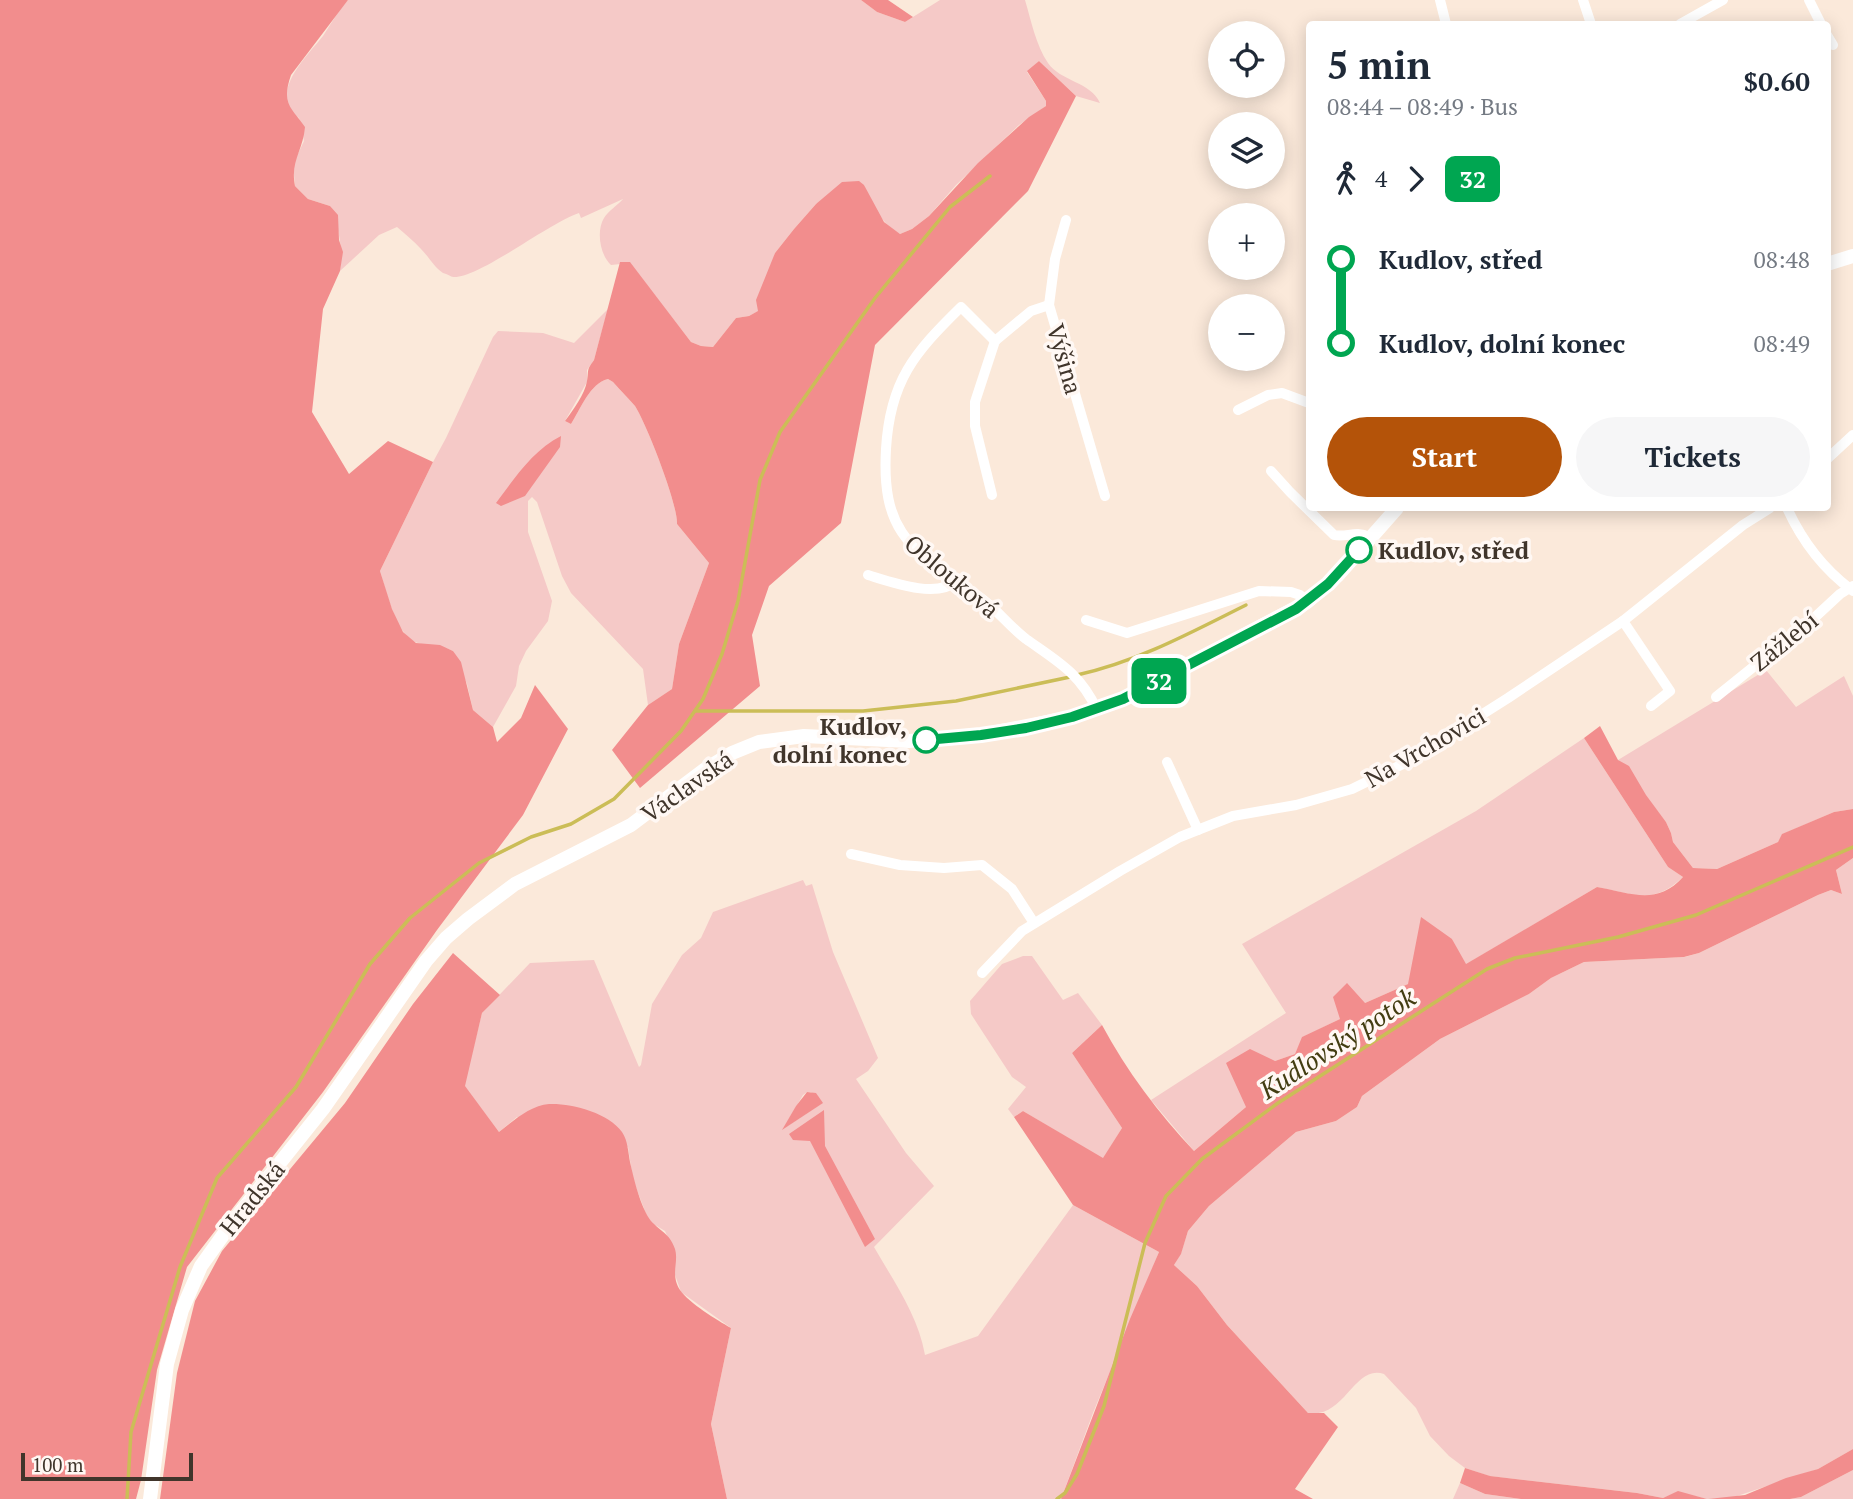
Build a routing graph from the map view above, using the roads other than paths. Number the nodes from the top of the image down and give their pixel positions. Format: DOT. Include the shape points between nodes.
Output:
graph roads {
  1 [pos="1440,0"];
  2 [pos="1583,0"];
  3 [pos="1723,0"];
  4 [pos="1809,0"];
  5 [pos="1445,21"];
  6 [pos="1590,21"];
  7 [pos="1685,21"];
  8 [pos="1820,21"];
  9 [pos="1066,220"];
  10 [pos="1853,256"];
  11 [pos="1831,263"];
  12 [pos="1049,304"];
  13 [pos="995,341"];
  14 [pos="1306,401"];
  15 [pos="1238,410"];
  16 [pos="1853,435"];
  17 [pos="1831,455"];
  18 [pos="1271,471"];
  19 [pos="992,495"];
  20 [pos="1105,496"];
  21 [pos="1306,508"];
  22 [pos="1309,511"];
  23 [pos="1394,511"];
  24 [pos="1765,511"];
  25 [pos="1788,511"];
  26 [pos="1369,537"];
  27 [pos="868,575"];
  28 [pos="956,582"];
  29 [pos="1852,589"];
  30 [pos="1307,602"];
  31 [pos="1086,620"];
  32 [pos="1623,621"];
  33 [pos="1716,696"];
  34 [pos="1651,706"];
  35 [pos="1097,710"];
  36 [pos="1167,762"];
  37 [pos="1198,830"];
  38 [pos="851,854"];
  39 [pos="1034,923"];
  40 [pos="446,938"];
  41 [pos="982,973"];
  42 [pos="150,1499"];
  1 -- 5 [label="street"];
  2 -- 6 [label="street"];
  3 -- 7 [label="street"];
  4 -- 8 [label="street"];
  9 -- 12 [label="street, Výšina"];
  10 -- 11 [label="street"];
  12 -- 13 [label="street" via="1031,311"];
  12 -- 20 [label="street, Výšina"];
  13 -- 19 [label="street" via="975,402 975,426"];
  13 -- 28 [label="street, Oblouková" via="961,307 911,361 890,413 885,481 893,518 911,546"];
  14 -- 15 [label="street" via="1282,393"];
  16 -- 17 [label="street"];
  18 -- 21 [label="street"];
  22 -- 26 [label="street" via="1334,535"];
  23 -- 26 [label="street, Václavská"];
  24 -- 32 [label="street, Na Vrchovici"];
  25 -- 29 [label="street" via="1802,539"];
  26 -- 30 [label="street, Václavská"];
  27 -- 28 [label="street" via="929,589 945,589"];
  28 -- 35 [label="street, Oblouková" via="1067,667 1082,682"];
  29 -- 33 [label="street, Zážlebí"];
  30 -- 31 [label="street" via="1291,592 1259,591 1127,633"];
  30 -- 35 [label="street, Václavská"];
  32 -- 34 [label="street" via="1670,691"];
  32 -- 37 [label="street, Na Vrchovici" via="1508,698 1352,789 1233,816"];
  35 -- 40 [label="street, Václavská" via="1026,728 958,738 892,741 804,736 759,741 704,770 617,833 515,884"];
  36 -- 37 [label="street"];
  37 -- 39 [label="street, Na Vrchovici"];
  38 -- 39 [label="street" via="900,865 982,865 1012,889"];
  39 -- 41 [label="street, Na Vrchovici"];
  40 -- 42 [label="street, Hradská" via="323,1109 201,1266 182,1310 167,1364"];
}
